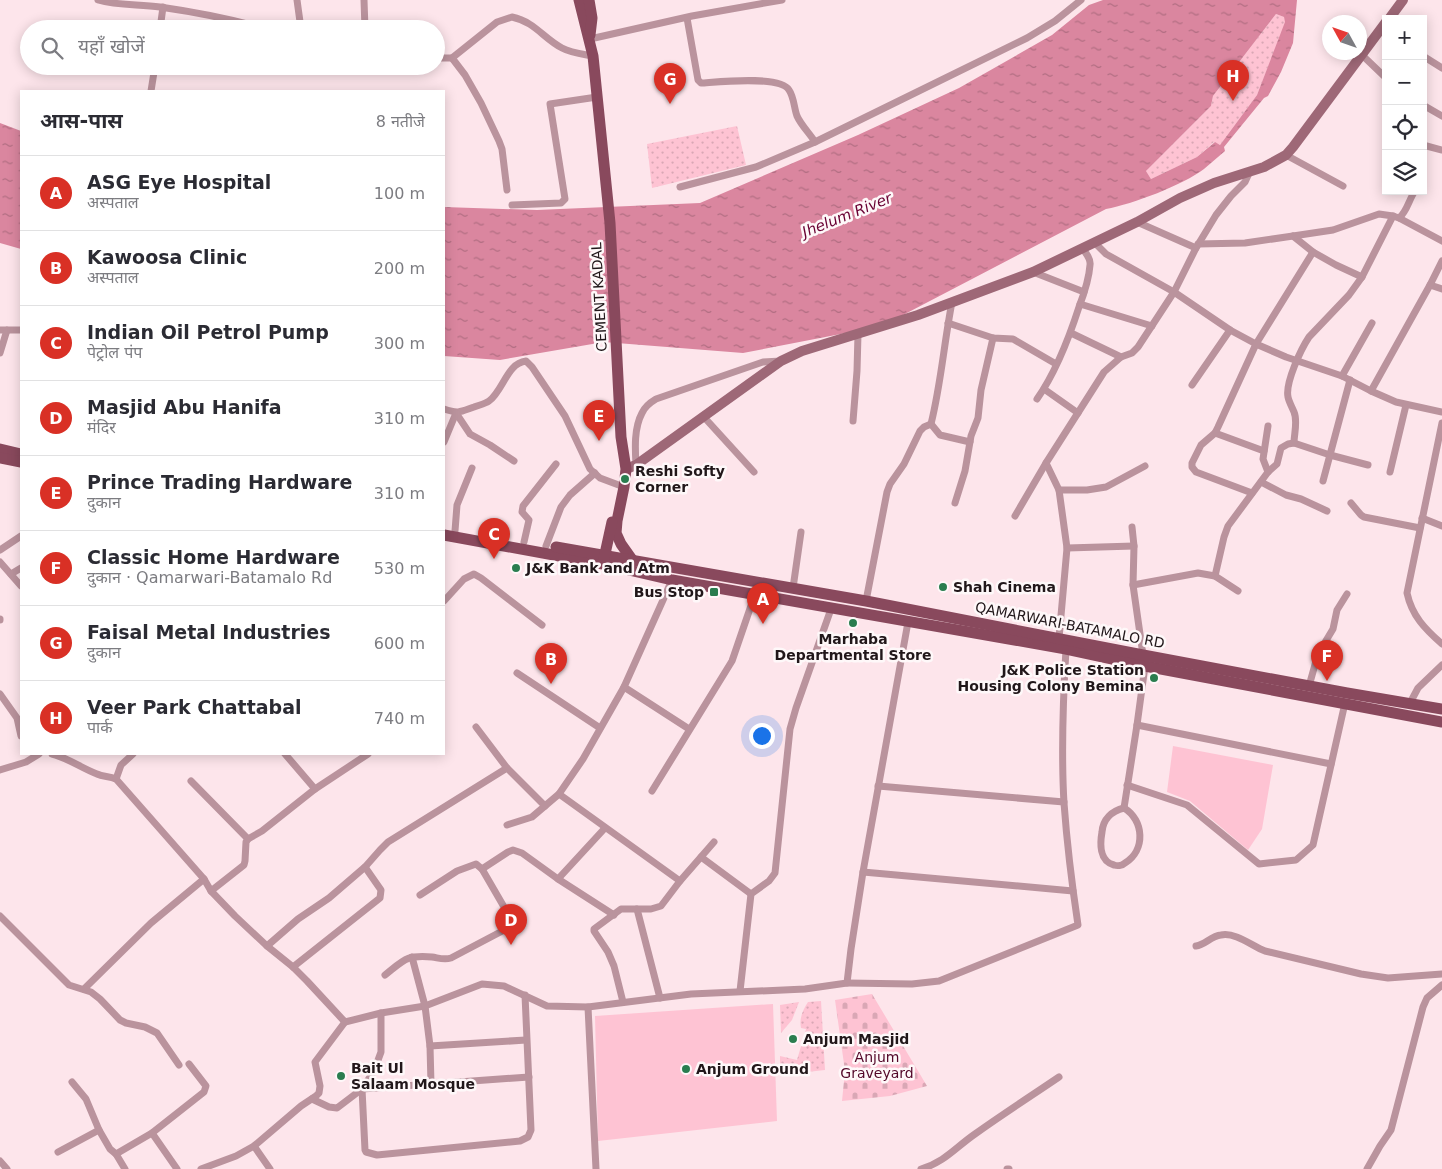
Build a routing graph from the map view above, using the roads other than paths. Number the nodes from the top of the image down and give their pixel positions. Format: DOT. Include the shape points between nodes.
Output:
graph roads {
  1 [pos="98,0"];
  2 [pos="297,0"];
  3 [pos="364,0"];
  4 [pos="579,0"];
  5 [pos="589,0"];
  6 [pos="782,0"];
  7 [pos="1081,0"];
  8 [pos="1403,0"];
  9 [pos="160,5"];
  10 [pos="1391,15"];
  11 [pos="687,18"];
  12 [pos="160,20"];
  13 [pos="233,20"];
  14 [pos="300,20"];
  15 [pos="365,20"];
  16 [pos="1382,28"];
  17 [pos="590,39"];
  18 [pos="1367,48"];
  19 [pos="593,56"];
  20 [pos="445,58"];
  21 [pos="452,58"];
  22 [pos="1427,59"];
  23 [pos="1358,60"];
  24 [pos="1367,60"];
  25 [pos="1442,68"];
  26 [pos="1382,74"];
  27 [pos="154,75"];
  28 [pos="151,90"];
  29 [pos="597,97"];
  30 [pos="1427,108"];
  31 [pos="1442,115"];
  32 [pos="815,142"];
  33 [pos="1427,146"];
  34 [pos="1442,150"];
  35 [pos="1286,155"];
  36 [pos="1250,171"];
  37 [pos="1344,186"];
  38 [pos="680,187"];
  39 [pos="508,190"];
  40 [pos="1412,195"];
  41 [pos="512,204"];
  42 [pos="1396,217"];
  43 [pos="1137,222"];
  44 [pos="1293,236"];
  45 [pos="1442,241"];
  46 [pos="1094,242"];
  47 [pos="1197,246"];
  48 [pos="1082,248"];
  49 [pos="1313,252"];
  50 [pos="1442,261"];
  51 [pos="1033,272"];
  52 [pos="1362,277"];
  53 [pos="1430,285"];
  54 [pos="1442,290"];
  55 [pos="1084,292"];
  56 [pos="1174,292"];
  57 [pos="952,302"];
  58 [pos="1080,304"];
  59 [pos="948,323"];
  60 [pos="1372,323"];
  61 [pos="1152,326"];
  62 [pos="3,330"];
  63 [pos="20,330"];
  64 [pos="1230,330"];
  65 [pos="1071,333"];
  66 [pos="858,334"];
  67 [pos="993,338"];
  68 [pos="1256,344"];
  69 [pos="0,353"];
  70 [pos="1121,357"];
  71 [pos="1297,360"];
  72 [pos="781,361"];
  73 [pos="1056,364"];
  74 [pos="1342,376"];
  75 [pos="1350,380"];
  76 [pos="1192,385"];
  77 [pos="1044,389"];
  78 [pos="1371,391"];
  79 [pos="1037,399"];
  80 [pos="1406,405"];
  81 [pos="445,409"];
  82 [pos="1442,412"];
  83 [pos="456,413"];
  84 [pos="1078,413"];
  85 [pos="703,416"];
  86 [pos="853,421"];
  87 [pos="1442,423"];
  88 [pos="931,424"];
  89 [pos="1268,426"];
  90 [pos="1215,433"];
  91 [pos="445,440"];
  92 [pos="970,442"];
  93 [pos="1294,443"];
  94 [pos="0,450"];
  95 [pos="1264,451"];
  96 [pos="20,454"];
  97 [pos="1330,455"];
  98 [pos="0,458"];
  99 [pos="514,461"];
  100 [pos="20,462"];
  101 [pos="1046,463"];
  102 [pos="556,464"];
  103 [pos="1368,465"];
  104 [pos="1145,466"];
  105 [pos="631,467"];
  106 [pos="472,468"];
  107 [pos="754,472"];
  108 [pos="1268,472"];
  109 [pos="1390,472"];
  110 [pos="595,473"];
  111 [pos="1261,482"];
  112 [pos="1323,482"];
  113 [pos="623,485"];
  114 [pos="1059,490"];
  115 [pos="1252,493"];
  116 [pos="955,503"];
  117 [pos="1351,503"];
  118 [pos="1327,512"];
  119 [pos="1015,516"];
  120 [pos="1422,518"];
  121 [pos="1442,526"];
  122 [pos="1132,527"];
  123 [pos="1420,528"];
  124 [pos="447,532"];
  125 [pos="801,532"];
  126 [pos="20,537"];
  127 [pos="524,542"];
  128 [pos="546,546"];
  129 [pos="1134,546"];
  130 [pos="1067,548"];
  131 [pos="0,550"];
  132 [pos="604,560"];
  133 [pos="633,561"];
  134 [pos="0,562"];
  135 [pos="20,569"];
  136 [pos="11,574"];
  137 [pos="1215,576"];
  138 [pos="672,580"];
  139 [pos="20,585"];
  140 [pos="1133,585"];
  141 [pos="793,588"];
  142 [pos="1238,591"];
  143 [pos="754,594"];
  144 [pos="1347,594"];
  145 [pos="445,600"];
  146 [pos="866,601"];
  147 [pos="831,609"];
  148 [pos="908,622"];
  149 [pos="542,625"];
  150 [pos="1059,638"];
  151 [pos="1442,644"];
  152 [pos="1066,649"];
  153 [pos="1144,661"];
  154 [pos="1442,665"];
  155 [pos="516,673"];
  156 [pos="1309,686"];
  157 [pos="624,688"];
  158 [pos="0,694"];
  159 [pos="1410,703"];
  160 [pos="1345,704"];
  161 [pos="1442,709"];
  162 [pos="1442,722"];
  163 [pos="1137,725"];
  164 [pos="476,727"];
  165 [pos="600,728"];
  166 [pos="689,729"];
  167 [pos="20,732"];
  168 [pos="25,755"];
  169 [pos="37,755"];
  170 [pos="55,755"];
  171 [pos="133,755"];
  172 [pos="286,755"];
  173 [pos="366,755"];
  174 [pos="26,762"];
  175 [pos="1331,764"];
  176 [pos="507,768"];
  177 [pos="0,770"];
  178 [pos="116,780"];
  179 [pos="191,781"];
  180 [pos="1127,785"];
  181 [pos="878,786"];
  182 [pos="315,789"];
  183 [pos="652,791"];
  184 [pos="559,794"];
  185 [pos="1064,802"];
  186 [pos="546,806"];
  187 [pos="1124,808"];
  188 [pos="507,825"];
  189 [pos="604,828"];
  190 [pos="248,839"];
  191 [pos="714,842"];
  192 [pos="701,857"];
  193 [pos="365,867"];
  194 [pos="482,869"];
  195 [pos="863,872"];
  196 [pos="204,879"];
  197 [pos="558,879"];
  198 [pos="680,881"];
  199 [pos="211,891"];
  200 [pos="1073,891"];
  201 [pos="751,894"];
  202 [pos="420,895"];
  203 [pos="637,910"];
  204 [pos="614,915"];
  205 [pos="0,916"];
  206 [pos="267,946"];
  207 [pos="1196,946"];
  208 [pos="412,957"];
  209 [pos="293,967"];
  210 [pos="385,974"];
  211 [pos="1442,974"];
  212 [pos="847,983"];
  213 [pos="1442,985"];
  214 [pos="84,989"];
  215 [pos="740,991"];
  216 [pos="524,995"];
  217 [pos="660,998"];
  218 [pos="623,1002"];
  219 [pos="425,1006"];
  220 [pos="588,1007"];
  221 [pos="381,1013"];
  222 [pos="345,1022"];
  223 [pos="526,1040"];
  224 [pos="430,1046"];
  225 [pos="189,1064"];
  226 [pos="180,1065"];
  227 [pos="529,1077"];
  228 [pos="1059,1077"];
  229 [pos="72,1082"];
  230 [pos="431,1084"];
  231 [pos="362,1089"];
  232 [pos="312,1099"];
  233 [pos="99,1130"];
  234 [pos="152,1133"];
  235 [pos="254,1146"];
  236 [pos="58,1152"];
  237 [pos="116,1154"];
  238 [pos="0,1160"];
  239 [pos="212,1168"];
  240 [pos="7,1169"];
  241 [pos="125,1169"];
  242 [pos="177,1169"];
  243 [pos="201,1169"];
  244 [pos="270,1169"];
  245 [pos="596,1169"];
  246 [pos="920,1169"];
  247 [pos="1367,1169"];
  1 -- 9 [label="street"];
  2 -- 14 [label="street"];
  3 -- 15 [label="street"];
  4 -- 17 [label="main road"];
  5 -- 17 [label="main road" via="592,18"];
  6 -- 11 [label="street"];
  7 -- 32 [label="street" via="1027,38"];
  8 -- 10 [label="street"];
  9 -- 12 [label="street"];
  9 -- 13 [label="street"];
  11 -- 17 [label="street"];
  11 -- 32 [label="street" via="701,83 761,80 784,84 789,89 798,117"];
  16 -- 18 [label="street"];
  17 -- 19 [label="main road, CEMENT KADAL"];
  19 -- 21 [label="street" via="565,50 533,25 512,17 497,22"];
  19 -- 29 [label="main road, CEMENT KADAL"];
  20 -- 21 [label="street"];
  21 -- 39 [label="street" via="481,103 499,141"];
  22 -- 25 [label="street"];
  23 -- 35 [label="street"];
  24 -- 26 [label="street"];
  27 -- 28 [label="street"];
  29 -- 41 [label="street" via="550,104 565,199 561,203"];
  29 -- 105 [label="main road, CEMENT KADAL" via="610,223 622,437"];
  30 -- 31 [label="street"];
  32 -- 38 [label="street" via="756,167"];
  33 -- 34 [label="street"];
  35 -- 36 [label="street"];
  35 -- 37 [label="street"];
  36 -- 43 [label="street" via="1214,182"];
  36 -- 47 [label="street"];
  40 -- 42 [label="street" via="1404,213"];
  42 -- 44 [label="street" via="1379,214 1333,230"];
  42 -- 45 [label="street"];
  42 -- 52 [label="street"];
  43 -- 46 [label="street"];
  43 -- 47 [label="street"];
  44 -- 47 [label="street"];
  44 -- 49 [label="street"];
  46 -- 48 [label="street"];
  46 -- 56 [label="street" via="1106,254"];
  47 -- 56 [label="street"];
  48 -- 51 [label="street"];
  48 -- 55 [label="street" via="1090,264"];
  49 -- 52 [label="street"];
  49 -- 68 [label="street"];
  50 -- 53 [label="street"];
  51 -- 55 [label="street"];
  51 -- 57 [label="street"];
  52 -- 71 [label="street" via="1309,337"];
  53 -- 54 [label="street"];
  53 -- 78 [label="street"];
  55 -- 58 [label="street"];
  56 -- 61 [label="street"];
  56 -- 64 [label="street"];
  57 -- 59 [label="street"];
  57 -- 66 [label="street"];
  58 -- 61 [label="street"];
  58 -- 65 [label="street"];
  59 -- 67 [label="street"];
  59 -- 88 [label="street"];
  60 -- 74 [label="street"];
  61 -- 70 [label="street" via="1135,350"];
  62 -- 63 [label="street"];
  62 -- 69 [label="street"];
  64 -- 68 [label="street"];
  64 -- 76 [label="street"];
  65 -- 70 [label="street"];
  65 -- 73 [label="street"];
  66 -- 72 [label="street"];
  66 -- 86 [label="street"];
  67 -- 73 [label="street" via="1016,341"];
  67 -- 92 [label="street" via="978,418"];
  68 -- 71 [label="street"];
  68 -- 90 [label="street"];
  70 -- 84 [label="street" via="1104,372"];
  71 -- 74 [label="street"];
  71 -- 93 [label="street" via="1288,389 1296,420"];
  72 -- 85 [label="street"];
  72 -- 105 [label="street" via="762,362 656,398 642,412"];
  73 -- 77 [label="street"];
  74 -- 75 [label="street"];
  75 -- 78 [label="street"];
  75 -- 97 [label="street"];
  77 -- 79 [label="street"];
  77 -- 84 [label="street"];
  78 -- 80 [label="street"];
  80 -- 82 [label="street"];
  80 -- 109 [label="street"];
  81 -- 83 [label="street"];
  83 -- 91 [label="street"];
  83 -- 99 [label="street" via="470,434"];
  83 -- 110 [label="street" via="488,402 513,368 526,361 565,416"];
  84 -- 101 [label="street"];
  85 -- 105 [label="street"];
  85 -- 107 [label="street"];
  87 -- 120 [label="street"];
  88 -- 92 [label="street" via="940,435"];
  88 -- 146 [label="street" via="920,431 886,492"];
  89 -- 95 [label="street"];
  90 -- 95 [label="street"];
  90 -- 115 [label="street" via="1198,450 1192,463 1194,470"];
  92 -- 116 [label="street"];
  93 -- 97 [label="street"];
  93 -- 108 [label="street" via="1281,448 1277,464"];
  94 -- 96 [label="main road"];
  95 -- 108 [label="street"];
  97 -- 103 [label="street"];
  97 -- 112 [label="street"];
  98 -- 100 [label="main road"];
  101 -- 114 [label="street"];
  101 -- 119 [label="street"];
  102 -- 127 [label="street" via="523,506 522,512 529,522"];
  104 -- 114 [label="street" via="1106,487"];
  105 -- 113 [label="main road, CEMENT KADAL"];
  106 -- 124 [label="street"];
  108 -- 111 [label="street"];
  110 -- 113 [label="street" via="600,478"];
  110 -- 128 [label="street" via="570,495 561,508"];
  111 -- 115 [label="street"];
  111 -- 118 [label="street"];
  113 -- 132 [label="main road"];
  113 -- 133 [label="main road" via="616,533"];
  114 -- 130 [label="street"];
  115 -- 137 [label="street" via="1228,526"];
  117 -- 123 [label="street" via="1364,517"];
  120 -- 121 [label="street"];
  120 -- 123 [label="street"];
  122 -- 129 [label="street"];
  123 -- 151 [label="street" via="1407,593 1410,606 1426,630"];
  124 -- 127 [label="main road"];
  124 -- 132 [label="main road"];
  125 -- 141 [label="street"];
  126 -- 131 [label="street"];
  127 -- 128 [label="main road"];
  128 -- 132 [label="main road"];
  129 -- 130 [label="street"];
  129 -- 140 [label="street"];
  130 -- 150 [label="street"];
  132 -- 133 [label="main road, QAMARWARI-BATAMALO RD"];
  132 -- 138 [label="main road, QAMARWARI-BATAMALO RD"];
  133 -- 141 [label="main road, QAMARWARI-BATAMALO RD"];
  134 -- 136 [label="street"];
  135 -- 136 [label="street"];
  136 -- 139 [label="street"];
  137 -- 140 [label="street" via="1198,573"];
  137 -- 142 [label="street"];
  138 -- 143 [label="main road, QAMARWARI-BATAMALO RD"];
  138 -- 157 [label="street"];
  140 -- 153 [label="street"];
  141 -- 146 [label="main road, QAMARWARI-BATAMALO RD"];
  143 -- 147 [label="main road, QAMARWARI-BATAMALO RD"];
  143 -- 166 [label="street" via="732,661"];
  144 -- 156 [label="street" via="1337,610 1333,629 1318,654"];
  145 -- 149 [label="street" via="464,579 474,574"];
  146 -- 150 [label="main road, QAMARWARI-BATAMALO RD"];
  147 -- 148 [label="main road, QAMARWARI-BATAMALO RD"];
  147 -- 201 [label="street" via="790,729 775,873"];
  148 -- 152 [label="main road, QAMARWARI-BATAMALO RD"];
  148 -- 181 [label="street"];
  150 -- 153 [label="main road, QAMARWARI-BATAMALO RD"];
  152 -- 153 [label="main road, QAMARWARI-BATAMALO RD"];
  152 -- 185 [label="street"];
  153 -- 156 [label="main road, QAMARWARI-BATAMALO RD"];
  153 -- 160 [label="main road, QAMARWARI-BATAMALO RD"];
  153 -- 163 [label="street"];
  154 -- 159 [label="street" via="1418,688"];
  155 -- 165 [label="street"];
  156 -- 159 [label="main road, QAMARWARI-BATAMALO RD"];
  157 -- 165 [label="street"];
  157 -- 166 [label="street"];
  158 -- 167 [label="street" via="16,718"];
  159 -- 161 [label="main road, QAMARWARI-BATAMALO RD"];
  160 -- 162 [label="main road, QAMARWARI-BATAMALO RD"];
  160 -- 175 [label="street"];
  163 -- 175 [label="street"];
  163 -- 180 [label="street"];
  164 -- 176 [label="street"];
  165 -- 184 [label="street"];
  166 -- 183 [label="street"];
  168 -- 174 [label="street"];
  169 -- 174 [label="street"];
  170 -- 178 [label="street" via="85,770"];
  171 -- 178 [label="street" via="121,765"];
  172 -- 182 [label="street"];
  173 -- 182 [label="street"];
  174 -- 177 [label="street"];
  175 -- 180 [label="street" via="1313,845 1296,860 1259,864 1187,805"];
  176 -- 186 [label="street"];
  176 -- 193 [label="street" via="388,842"];
  178 -- 196 [label="street"];
  179 -- 190 [label="street"];
  180 -- 187 [label="street"];
  181 -- 185 [label="street"];
  181 -- 195 [label="street"];
  182 -- 190 [label="street"];
  184 -- 186 [label="street"];
  184 -- 189 [label="street"];
  185 -- 200 [label="street"];
  186 -- 188 [label="street" via="532,817"];
  187 -- 187 [label="street" via="1108,816 1102,825 1100,843 1104,859 1118,866 1133,855 1140,834 1135,817"];
  189 -- 197 [label="street"];
  189 -- 198 [label="street"];
  190 -- 199 [label="street" via="244,865"];
  191 -- 192 [label="street"];
  192 -- 198 [label="street"];
  192 -- 201 [label="street"];
  193 -- 206 [label="street"];
  193 -- 209 [label="street" via="381,890 380,898"];
  194 -- 197 [label="street" via="513,850"];
  194 -- 202 [label="street" via="476,864 457,871"];
  194 -- 208 [label="street" via="511,918 511,925 452,958"];
  195 -- 200 [label="street"];
  195 -- 212 [label="street"];
  196 -- 199 [label="street"];
  196 -- 214 [label="street" via="151,923"];
  197 -- 204 [label="street"];
  198 -- 203 [label="street" via="660,906"];
  199 -- 206 [label="street"];
  200 -- 212 [label="street" via="1078,925 939,981"];
  201 -- 215 [label="street"];
  203 -- 204 [label="street" via="621,909"];
  203 -- 217 [label="street"];
  204 -- 218 [label="street" via="594,930 614,966"];
  205 -- 214 [label="street" via="65,982"];
  206 -- 209 [label="street"];
  207 -- 211 [label="street" via="1223,934 1265,951 1362,974 1388,978"];
  208 -- 210 [label="street"];
  208 -- 219 [label="street"];
  209 -- 222 [label="street"];
  212 -- 215 [label="street"];
  213 -- 247 [label="street" via="1427,998 1423,1007 1392,1130"];
  214 -- 226 [label="street" via="100,999 120,1020 157,1033"];
  215 -- 217 [label="street"];
  216 -- 219 [label="street" via="504,986 482,984"];
  216 -- 220 [label="street" via="547,1006"];
  216 -- 223 [label="street"];
  217 -- 218 [label="street"];
  218 -- 220 [label="street"];
  219 -- 221 [label="street"];
  219 -- 224 [label="street"];
  220 -- 245 [label="street"];
  221 -- 222 [label="street"];
  221 -- 231 [label="street" via="380,1057"];
  222 -- 232 [label="street" via="315,1062 320,1090"];
  223 -- 224 [label="street"];
  223 -- 227 [label="street"];
  224 -- 230 [label="street"];
  225 -- 234 [label="street" via="206,1089"];
  227 -- 230 [label="street"];
  227 -- 231 [label="street" via="531,1130 525,1139 377,1155 365,1150"];
  228 -- 246 [label="street" via="937,1164"];
  229 -- 233 [label="street" via="86,1098"];
  230 -- 231 [label="street"];
  231 -- 232 [label="street" via="337,1108"];
  232 -- 235 [label="street"];
  233 -- 236 [label="street"];
  233 -- 237 [label="street"];
  234 -- 237 [label="street"];
  234 -- 242 [label="street"];
  235 -- 239 [label="street"];
  235 -- 244 [label="street"];
  237 -- 241 [label="street"];
  238 -- 240 [label="street"];
  239 -- 243 [label="street"];
}
